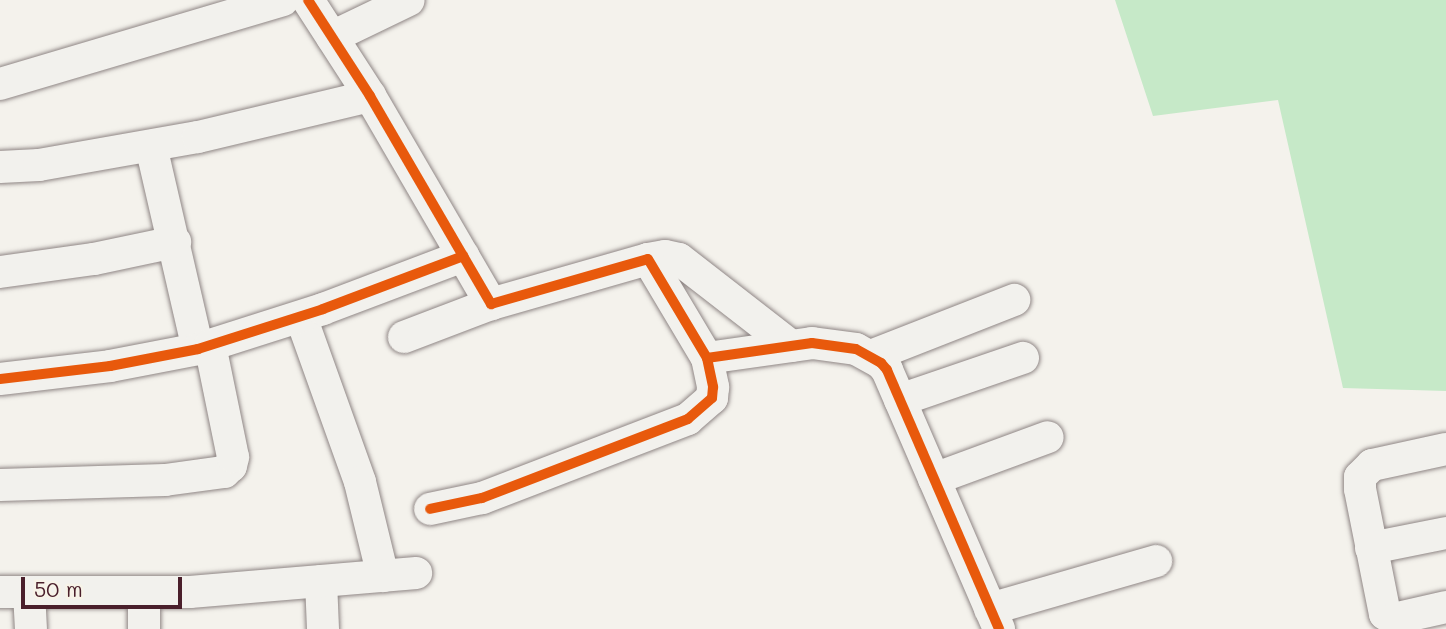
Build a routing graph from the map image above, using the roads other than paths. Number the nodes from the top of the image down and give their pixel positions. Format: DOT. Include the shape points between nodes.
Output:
graph roads {
  1 [pos="283,0"];
  2 [pos="307,0"];
  3 [pos="409,0"];
  4 [pos="332,37"];
  5 [pos="0,84"];
  6 [pos="370,96"];
  7 [pos="152,145"];
  8 [pos="0,167"];
  9 [pos="175,242"];
  10 [pos="463,256"];
  11 [pos="648,259"];
  12 [pos="0,272"];
  13 [pos="1014,300"];
  14 [pos="491,304"];
  15 [pos="302,317"];
  16 [pos="404,337"];
  17 [pos="790,346"];
  18 [pos="204,347"];
  19 [pos="872,356"];
  20 [pos="707,358"];
  21 [pos="1023,358"];
  22 [pos="0,379"];
  23 [pos="900,400"];
  24 [pos="1048,437"];
  25 [pos="1446,449"];
  26 [pos="934,480"];
  27 [pos="0,485"];
  28 [pos="429,509"];
  29 [pos="1446,533"];
  30 [pos="1371,548"];
  31 [pos="1156,561"];
  32 [pos="416,573"];
  33 [pos="383,576"];
  34 [pos="321,581"];
  35 [pos="15,592"];
  36 [pos="144,592"];
  37 [pos="1446,607"];
  38 [pos="994,619"];
  39 [pos="31,629"];
  40 [pos="144,629"];
  41 [pos="323,629"];
  1 -- 5 [label="street"];
  2 -- 4 [label="street"];
  3 -- 4 [label="street"];
  4 -- 6 [label="street"];
  6 -- 7 [label="street"];
  6 -- 10 [label="street"];
  7 -- 8 [label="street"];
  7 -- 9 [label="street"];
  9 -- 12 [label="street"];
  9 -- 18 [label="street"];
  10 -- 14 [label="street"];
  10 -- 15 [label="street"];
  11 -- 14 [label="street"];
  11 -- 17 [label="street" via="679,259"];
  11 -- 20 [label="street"];
  13 -- 19 [label="street"];
  14 -- 16 [label="street"];
  15 -- 18 [label="street"];
  15 -- 33 [label="street" via="360,482"];
  17 -- 19 [label="street" via="840,345"];
  17 -- 20 [label="street"];
  18 -- 22 [label="street" via="110,366"];
  18 -- 27 [label="street" via="233,457 224,472 165,480"];
  19 -- 23 [label="street" via="887,370"];
  20 -- 28 [label="street" via="712,398 688,419 482,498"];
  21 -- 23 [label="street"];
  23 -- 26 [label="street"];
  24 -- 26 [label="street"];
  25 -- 30 [label="street" via="1364,470 1360,489"];
  26 -- 38 [label="street"];
  29 -- 30 [label="street"];
  30 -- 37 [label="street" via="1385,614 1393,618"];
  31 -- 38 [label="street"];
  32 -- 33 [label="street"];
  33 -- 34 [label="street"];
  34 -- 36 [label="street"];
  34 -- 41 [label="street"];
  35 -- 36 [label="street"];
  35 -- 39 [label="street"];
  36 -- 40 [label="street"];
}
